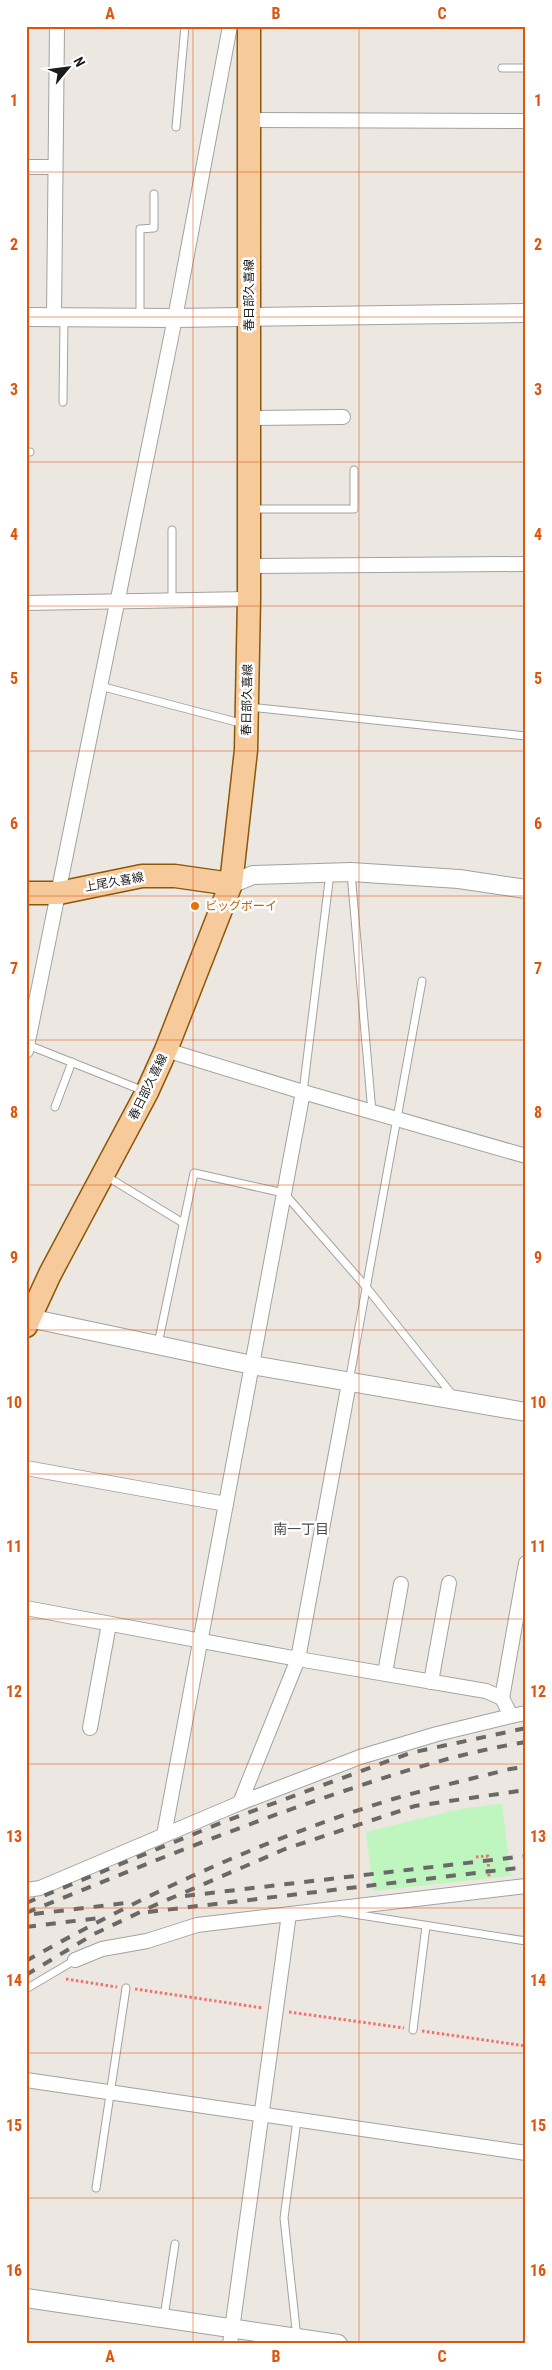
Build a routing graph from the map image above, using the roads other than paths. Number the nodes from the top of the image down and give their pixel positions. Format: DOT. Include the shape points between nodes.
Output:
graph roads {
  1 [pos="57,26"];
  2 [pos="185,26"];
  3 [pos="230,26"];
  4 [pos="249,26"];
  5 [pos="502,68"];
  6 [pos="526,68"];
  7 [pos="250,120"];
  8 [pos="526,121"];
  9 [pos="176,127"];
  10 [pos="26,167"];
  11 [pos="55,167"];
  12 [pos="154,194"];
  13 [pos="526,313"];
  14 [pos="249,316"];
  15 [pos="26,317"];
  16 [pos="59,318"];
  17 [pos="140,318"];
  18 [pos="175,318"];
  19 [pos="63,402"];
  20 [pos="342,417"];
  21 [pos="249,418"];
  22 [pos="354,470"];
  23 [pos="249,509"];
  24 [pos="172,530"];
  25 [pos="526,564"];
  26 [pos="249,566"];
  27 [pos="249,599"];
  28 [pos="172,601"];
  29 [pos="116,602"];
  30 [pos="26,604"];
  31 [pos="100,686"];
  32 [pos="247,716"];
  33 [pos="526,736"];
  34 [pos="351,872"];
  35 [pos="330,873"];
  36 [pos="231,884"];
  37 [pos="526,889"];
  38 [pos="26,893"];
  39 [pos="59,893"];
  40 [pos="422,981"];
  41 [pos="27,1048"];
  42 [pos="166,1050"];
  43 [pos="72,1062"];
  44 [pos="147,1092"];
  45 [pos="303,1092"];
  46 [pos="55,1107"];
  47 [pos="372,1112"];
  48 [pos="398,1119"];
  49 [pos="526,1156"];
  50 [pos="104,1174"];
  51 [pos="284,1193"];
  52 [pos="183,1223"];
  53 [pos="367,1288"];
  54 [pos="27,1320"];
  55 [pos="158,1344"];
  56 [pos="252,1364"];
  57 [pos="349,1383"];
  58 [pos="457,1401"];
  59 [pos="526,1412"];
  60 [pos="26,1468"];
  61 [pos="226,1504"];
  62 [pos="526,1563"];
  63 [pos="448,1583"];
  64 [pos="401,1584"];
  65 [pos="26,1608"];
  66 [pos="109,1624"];
  67 [pos="200,1641"];
  68 [pos="298,1659"];
  69 [pos="385,1673"];
  70 [pos="431,1682"];
  71 [pos="502,1698"];
  72 [pos="526,1713"];
  73 [pos="511,1716"];
  74 [pos="90,1728"];
  75 [pos="240,1803"];
  76 [pos="164,1835"];
  77 [pos="526,1886"];
  78 [pos="26,1890"];
  79 [pos="332,1909"];
  80 [pos="289,1914"];
  81 [pos="426,1926"];
  82 [pos="526,1941"];
  83 [pos="75,1960"];
  84 [pos="126,1988"];
  85 [pos="26,1989"];
  86 [pos="414,2030"];
  87 [pos="26,2080"];
  88 [pos="110,2092"];
  89 [pos="262,2115"];
  90 [pos="297,2120"];
  91 [pos="526,2153"];
  92 [pos="96,2188"];
  93 [pos="175,2244"];
  94 [pos="26,2298"];
  95 [pos="164,2317"];
  96 [pos="231,2336"];
  97 [pos="298,2341"];
  98 [pos="338,2344"];
  1 -- 11 [label="street"];
  2 -- 9 [label="lane"];
  3 -- 18 [label="street"];
  4 -- 7 [label="main road, 春日部久喜線"];
  5 -- 6 [label="lane"];
  7 -- 8 [label="street"];
  7 -- 14 [label="main road, 春日部久喜線"];
  10 -- 11 [label="street"];
  11 -- 16 [label="street"];
  12 -- 17 [label="lane" via="154,228 140,228"];
  13 -- 14 [label="street"];
  14 -- 18 [label="street"];
  14 -- 21 [label="main road, 春日部久喜線"];
  15 -- 16 [label="street"];
  16 -- 17 [label="street"];
  16 -- 19 [label="lane"];
  17 -- 18 [label="street"];
  18 -- 29 [label="street"];
  20 -- 21 [label="street"];
  21 -- 23 [label="main road, 春日部久喜線"];
  22 -- 23 [label="lane" via="354,508"];
  23 -- 26 [label="main road, 春日部久喜線"];
  24 -- 28 [label="lane"];
  25 -- 26 [label="street"];
  26 -- 27 [label="main road, 春日部久喜線"];
  27 -- 28 [label="street"];
  27 -- 32 [label="main road, 春日部久喜線"];
  28 -- 29 [label="street"];
  29 -- 30 [label="street"];
  29 -- 31 [label="street"];
  31 -- 32 [label="lane"];
  31 -- 39 [label="street"];
  32 -- 33 [label="lane"];
  32 -- 36 [label="main road, 春日部久喜線"];
  34 -- 35 [label="street"];
  34 -- 37 [label="street" via="459,879"];
  34 -- 47 [label="lane"];
  35 -- 36 [label="street" via="253,875"];
  35 -- 45 [label="lane"];
  36 -- 39 [label="main road, 上尾久喜線" via="174,876 142,876"];
  36 -- 42 [label="main road, 春日部久喜線"];
  38 -- 39 [label="main road, 上尾久喜線"];
  39 -- 41 [label="street"];
  40 -- 48 [label="lane"];
  41 -- 43 [label="lane"];
  42 -- 44 [label="main road, 春日部久喜線"];
  42 -- 45 [label="street"];
  43 -- 44 [label="lane"];
  43 -- 46 [label="lane"];
  44 -- 50 [label="main road, 春日部久喜線"];
  45 -- 47 [label="street"];
  45 -- 51 [label="street"];
  47 -- 48 [label="street"];
  48 -- 49 [label="street"];
  48 -- 53 [label="lane"];
  50 -- 52 [label="lane"];
  50 -- 54 [label="main road, 春日部久喜線"];
  51 -- 52 [label="lane" via="194,1173"];
  51 -- 53 [label="lane"];
  51 -- 56 [label="street"];
  52 -- 55 [label="lane"];
  53 -- 57 [label="lane"];
  53 -- 58 [label="lane"];
  54 -- 55 [label="street"];
  55 -- 56 [label="street"];
  56 -- 57 [label="street"];
  56 -- 61 [label="street"];
  57 -- 58 [label="street"];
  57 -- 68 [label="street"];
  58 -- 59 [label="street"];
  60 -- 61 [label="street"];
  61 -- 67 [label="street"];
  62 -- 71 [label="street"];
  63 -- 70 [label="street"];
  64 -- 69 [label="street"];
  65 -- 66 [label="street"];
  66 -- 67 [label="street"];
  66 -- 74 [label="street"];
  67 -- 68 [label="street"];
  67 -- 76 [label="street"];
  68 -- 69 [label="street"];
  68 -- 75 [label="street"];
  69 -- 70 [label="street"];
  70 -- 71 [label="street" via="486,1691"];
  71 -- 73 [label="street"];
  72 -- 73 [label="street"];
  73 -- 75 [label="street" via="360,1757"];
  75 -- 76 [label="street"];
  76 -- 78 [label="street" via="40,1888"];
  77 -- 79 [label="street"];
  79 -- 80 [label="street"];
  79 -- 81 [label="lane" via="351,1915"];
  80 -- 83 [label="street" via="190,1926 147,1941 102,1949"];
  80 -- 89 [label="street"];
  81 -- 82 [label="lane"];
  81 -- 86 [label="lane"];
  83 -- 85 [label="lane"];
  84 -- 88 [label="lane"];
  87 -- 88 [label="street"];
  88 -- 89 [label="street"];
  88 -- 92 [label="lane"];
  89 -- 90 [label="street"];
  89 -- 96 [label="street"];
  90 -- 91 [label="street"];
  90 -- 97 [label="lane" via="284,2218"];
  93 -- 95 [label="lane"];
  94 -- 95 [label="street"];
  95 -- 96 [label="street"];
  96 -- 97 [label="street"];
  97 -- 98 [label="street"];
}
